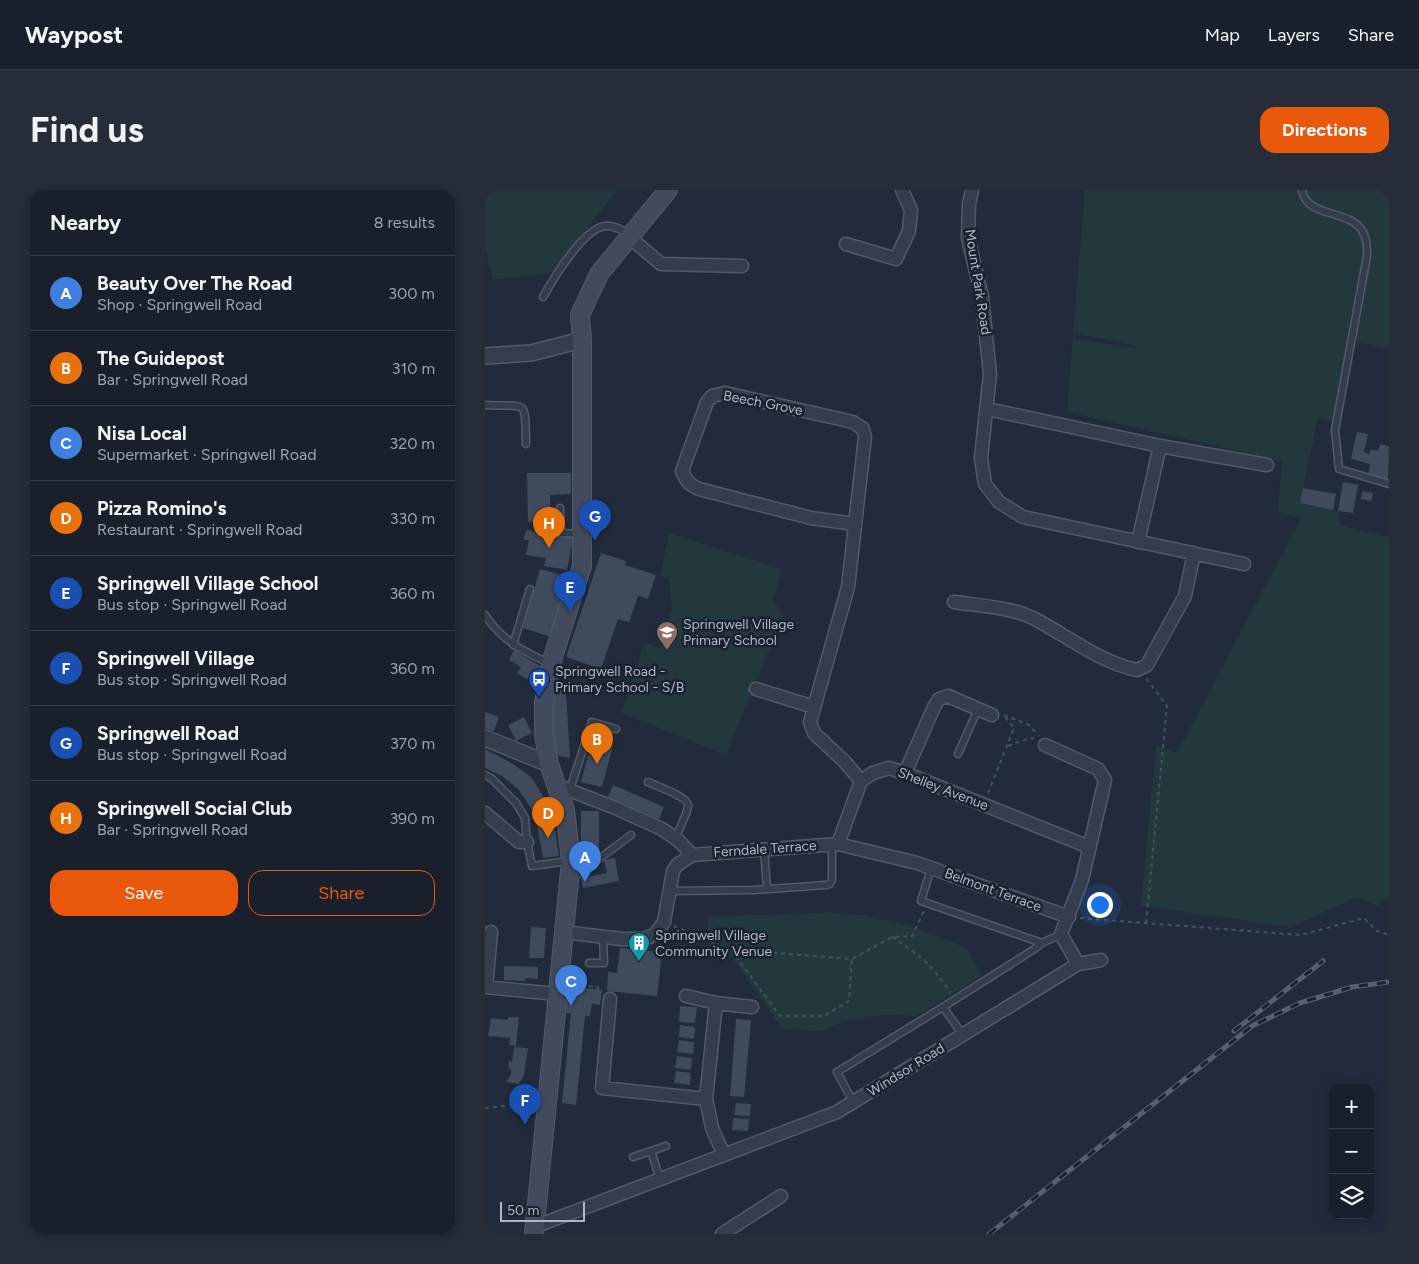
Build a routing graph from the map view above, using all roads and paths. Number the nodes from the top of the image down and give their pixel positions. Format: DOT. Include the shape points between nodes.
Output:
graph roads {
  1 [pos="668,190"];
  2 [pos="902,190"];
  3 [pos="972,190"];
  4 [pos="1302,190"];
  5 [pos="630,236"];
  6 [pos="846,244"];
  7 [pos="742,266"];
  8 [pos="543,297"];
  9 [pos="583,340"];
  10 [pos="485,356"];
  11 [pos="485,405"];
  12 [pos="987,409"];
  13 [pos="526,444"];
  14 [pos="1160,446"];
  15 [pos="1267,465"];
  16 [pos="1389,484"];
  17 [pos="560,508"];
  18 [pos="855,524"];
  19 [pos="582,534"];
  20 [pos="1138,542"];
  21 [pos="1194,553"];
  22 [pos="1244,564"];
  23 [pos="529,589"];
  24 [pos="954,602"];
  25 [pos="485,614"];
  26 [pos="513,645"];
  27 [pos="552,665"];
  28 [pos="1139,669"];
  29 [pos="755,689"];
  30 [pos="814,707"];
  31 [pos="977,709"];
  32 [pos="992,715"];
  33 [pos="616,730"];
  34 [pos="485,738"];
  35 [pos="1045,745"];
  36 [pos="1008,746"];
  37 [pos="959,754"];
  38 [pos="549,764"];
  39 [pos="905,773"];
  40 [pos="485,775"];
  41 [pos="861,781"];
  42 [pos="648,782"];
  43 [pos="563,787"];
  44 [pos="983,805"];
  45 [pos="485,813"];
  46 [pos="631,835"];
  47 [pos="675,838"];
  48 [pos="527,842"];
  49 [pos="835,844"];
  50 [pos="1089,847"];
  51 [pos="765,850"];
  52 [pos="692,855"];
  53 [pos="571,861"];
  54 [pos="917,863"];
  55 [pos="931,868"];
  56 [pos="569,881"];
  57 [pos="767,889"];
  58 [pos="669,892"];
  59 [pos="928,904"];
  60 [pos="1069,917"];
  61 [pos="665,922"];
  62 [pos="1146,923"];
  63 [pos="491,932"];
  64 [pos="563,932"];
  65 [pos="1061,934"];
  66 [pos="1389,935"];
  67 [pos="892,936"];
  68 [pos="603,938"];
  69 [pos="1042,943"];
  70 [pos="731,950"];
  71 [pos="852,959"];
  72 [pos="1101,960"];
  73 [pos="589,963"];
  74 [pos="1078,964"];
  75 [pos="486,987"];
  76 [pos="557,988"];
  77 [pos="686,996"];
  78 [pos="611,999"];
  79 [pos="954,1000"];
  80 [pos="717,1003"];
  81 [pos="751,1006"];
  82 [pos="943,1007"];
  83 [pos="963,1034"];
  84 [pos="547,1100"];
  85 [pos="706,1100"];
  86 [pos="853,1102"];
  87 [pos="485,1108"];
  88 [pos="666,1146"];
  89 [pos="651,1151"];
  90 [pos="723,1155"];
  91 [pos="633,1157"];
  92 [pos="660,1179"];
  93 [pos="781,1196"];
  94 [pos="534,1231"];
  95 [pos="722,1234"];
  1 -- 5 [label="main road"];
  2 -- 6 [label="street" via="911,210 909,231 896,259"];
  3 -- 12 [label="street, Mount Park Road" via="968,238 982,297 990,374"];
  4 -- 16 [label="lane" via="1310,206 1353,221 1367,242 1335,430 1339,469"];
  5 -- 7 [label="street" via="661,264"];
  5 -- 8 [label="lane" via="610,225 595,229 553,278"];
  5 -- 9 [label="main road" via="599,274 580,315"];
  9 -- 10 [label="street" via="531,354"];
  9 -- 19 [label="main road"];
  11 -- 13 [label="lane" via="522,406"];
  12 -- 14 [label="street"];
  12 -- 20 [label="street, Mount Park Road" via="981,458 985,484 999,502 1023,518"];
  14 -- 15 [label="street"];
  14 -- 20 [label="street"];
  17 -- 19 [label="lane" via="561,533"];
  18 -- 18 [label="street, Beech Grove" via="865,436 863,429 853,422 725,393 712,396 682,471 691,485 811,518"];
  18 -- 30 [label="street, Beech Grove" via="848,587"];
  19 -- 27 [label="main road" via="582,566"];
  20 -- 21 [label="street, Mount Park Road"];
  21 -- 22 [label="street, Mount Park Road"];
  21 -- 28 [label="street" via="1185,596 1147,665"];
  23 -- 26 [label="lane"];
  24 -- 28 [label="street" via="1010,610 1032,618 1109,661 1125,668"];
  25 -- 26 [label="lane"];
  26 -- 27 [label="lane"];
  27 -- 38 [label="main road" via="543,702"];
  28 -- 62 [label="path" via="1167,706"];
  29 -- 30 [label="street"];
  30 -- 41 [label="street, Beech Grove" via="810,722 814,733"];
  31 -- 32 [label="street"];
  31 -- 37 [label="lane"];
  31 -- 39 [label="street" via="948,696 939,699"];
  33 -- 43 [label="lane" via="592,722"];
  34 -- 38 [label="street"];
  35 -- 50 [label="street" via="1098,769 1105,780"];
  36 -- 36 [label="path" via="1014,728 1001,713 1029,725 1039,737"];
  36 -- 44 [label="path"];
  38 -- 43 [label="main road"];
  39 -- 41 [label="street, Shelley Avenue" via="889,768 873,772"];
  39 -- 44 [label="street, Shelley Avenue"];
  40 -- 48 [label="lane" via="521,810"];
  41 -- 49 [label="street"];
  42 -- 47 [label="lane" via="687,802"];
  43 -- 47 [label="street" via="662,829"];
  43 -- 53 [label="main road"];
  44 -- 50 [label="street, Shelley Avenue"];
  45 -- 48 [label="street" via="519,842"];
  46 -- 56 [label="lane"];
  47 -- 52 [label="street"];
  48 -- 53 [label="lane" via="531,866"];
  49 -- 51 [label="street, Ferndale Terrace"];
  49 -- 54 [label="street, Ferndale Terrace"];
  49 -- 57 [label="lane" via="830,884"];
  50 -- 60 [label="street"];
  51 -- 52 [label="street, Ferndale Terrace"];
  51 -- 57 [label="lane"];
  52 -- 58 [label="street" via="673,871"];
  53 -- 56 [label="main road"];
  54 -- 55 [label="street, Belmont Terrace"];
  55 -- 59 [label="lane" via="921,901"];
  55 -- 60 [label="street, Belmont Terrace"];
  56 -- 64 [label="main road"];
  57 -- 58 [label="lane"];
  58 -- 61 [label="street"];
  59 -- 67 [label="path" via="912,936"];
  59 -- 69 [label="lane"];
  60 -- 62 [label="path"];
  60 -- 65 [label="street"];
  61 -- 68 [label="street" via="655,934 645,939"];
  61 -- 70 [label="path"];
  62 -- 66 [label="path" via="1301,935 1364,918 1377,931"];
  63 -- 75 [label="street"];
  64 -- 68 [label="street"];
  64 -- 76 [label="main road"];
  65 -- 69 [label="lane"];
  65 -- 74 [label="street"];
  67 -- 71 [label="path"];
  67 -- 79 [label="path" via="919,954 942,980"];
  68 -- 73 [label="lane" via="604,963"];
  69 -- 79 [label="lane"];
  70 -- 71 [label="path"];
  70 -- 71 [label="path" via="780,1016 824,1016 849,1001"];
  72 -- 74 [label="street, Windsor Road"];
  74 -- 83 [label="street, Windsor Road"];
  75 -- 76 [label="street"];
  76 -- 78 [label="path" via="598,987 597,996"];
  76 -- 84 [label="main road"];
  77 -- 80 [label="street"];
  78 -- 85 [label="street" via="602,1088"];
  79 -- 82 [label="lane"];
  80 -- 81 [label="street"];
  80 -- 85 [label="street"];
  82 -- 83 [label="lane"];
  82 -- 86 [label="lane" via="837,1072"];
  83 -- 86 [label="street, Windsor Road"];
  84 -- 87 [label="path"];
  84 -- 94 [label="main road"];
  85 -- 90 [label="street" via="712,1128"];
  86 -- 90 [label="street, Windsor Road" via="837,1112"];
  88 -- 89 [label="lane"];
  89 -- 91 [label="lane"];
  89 -- 92 [label="lane"];
  90 -- 92 [label="street, Windsor Road"];
  92 -- 94 [label="street, Windsor Road"];
  93 -- 95 [label="street"];
}
